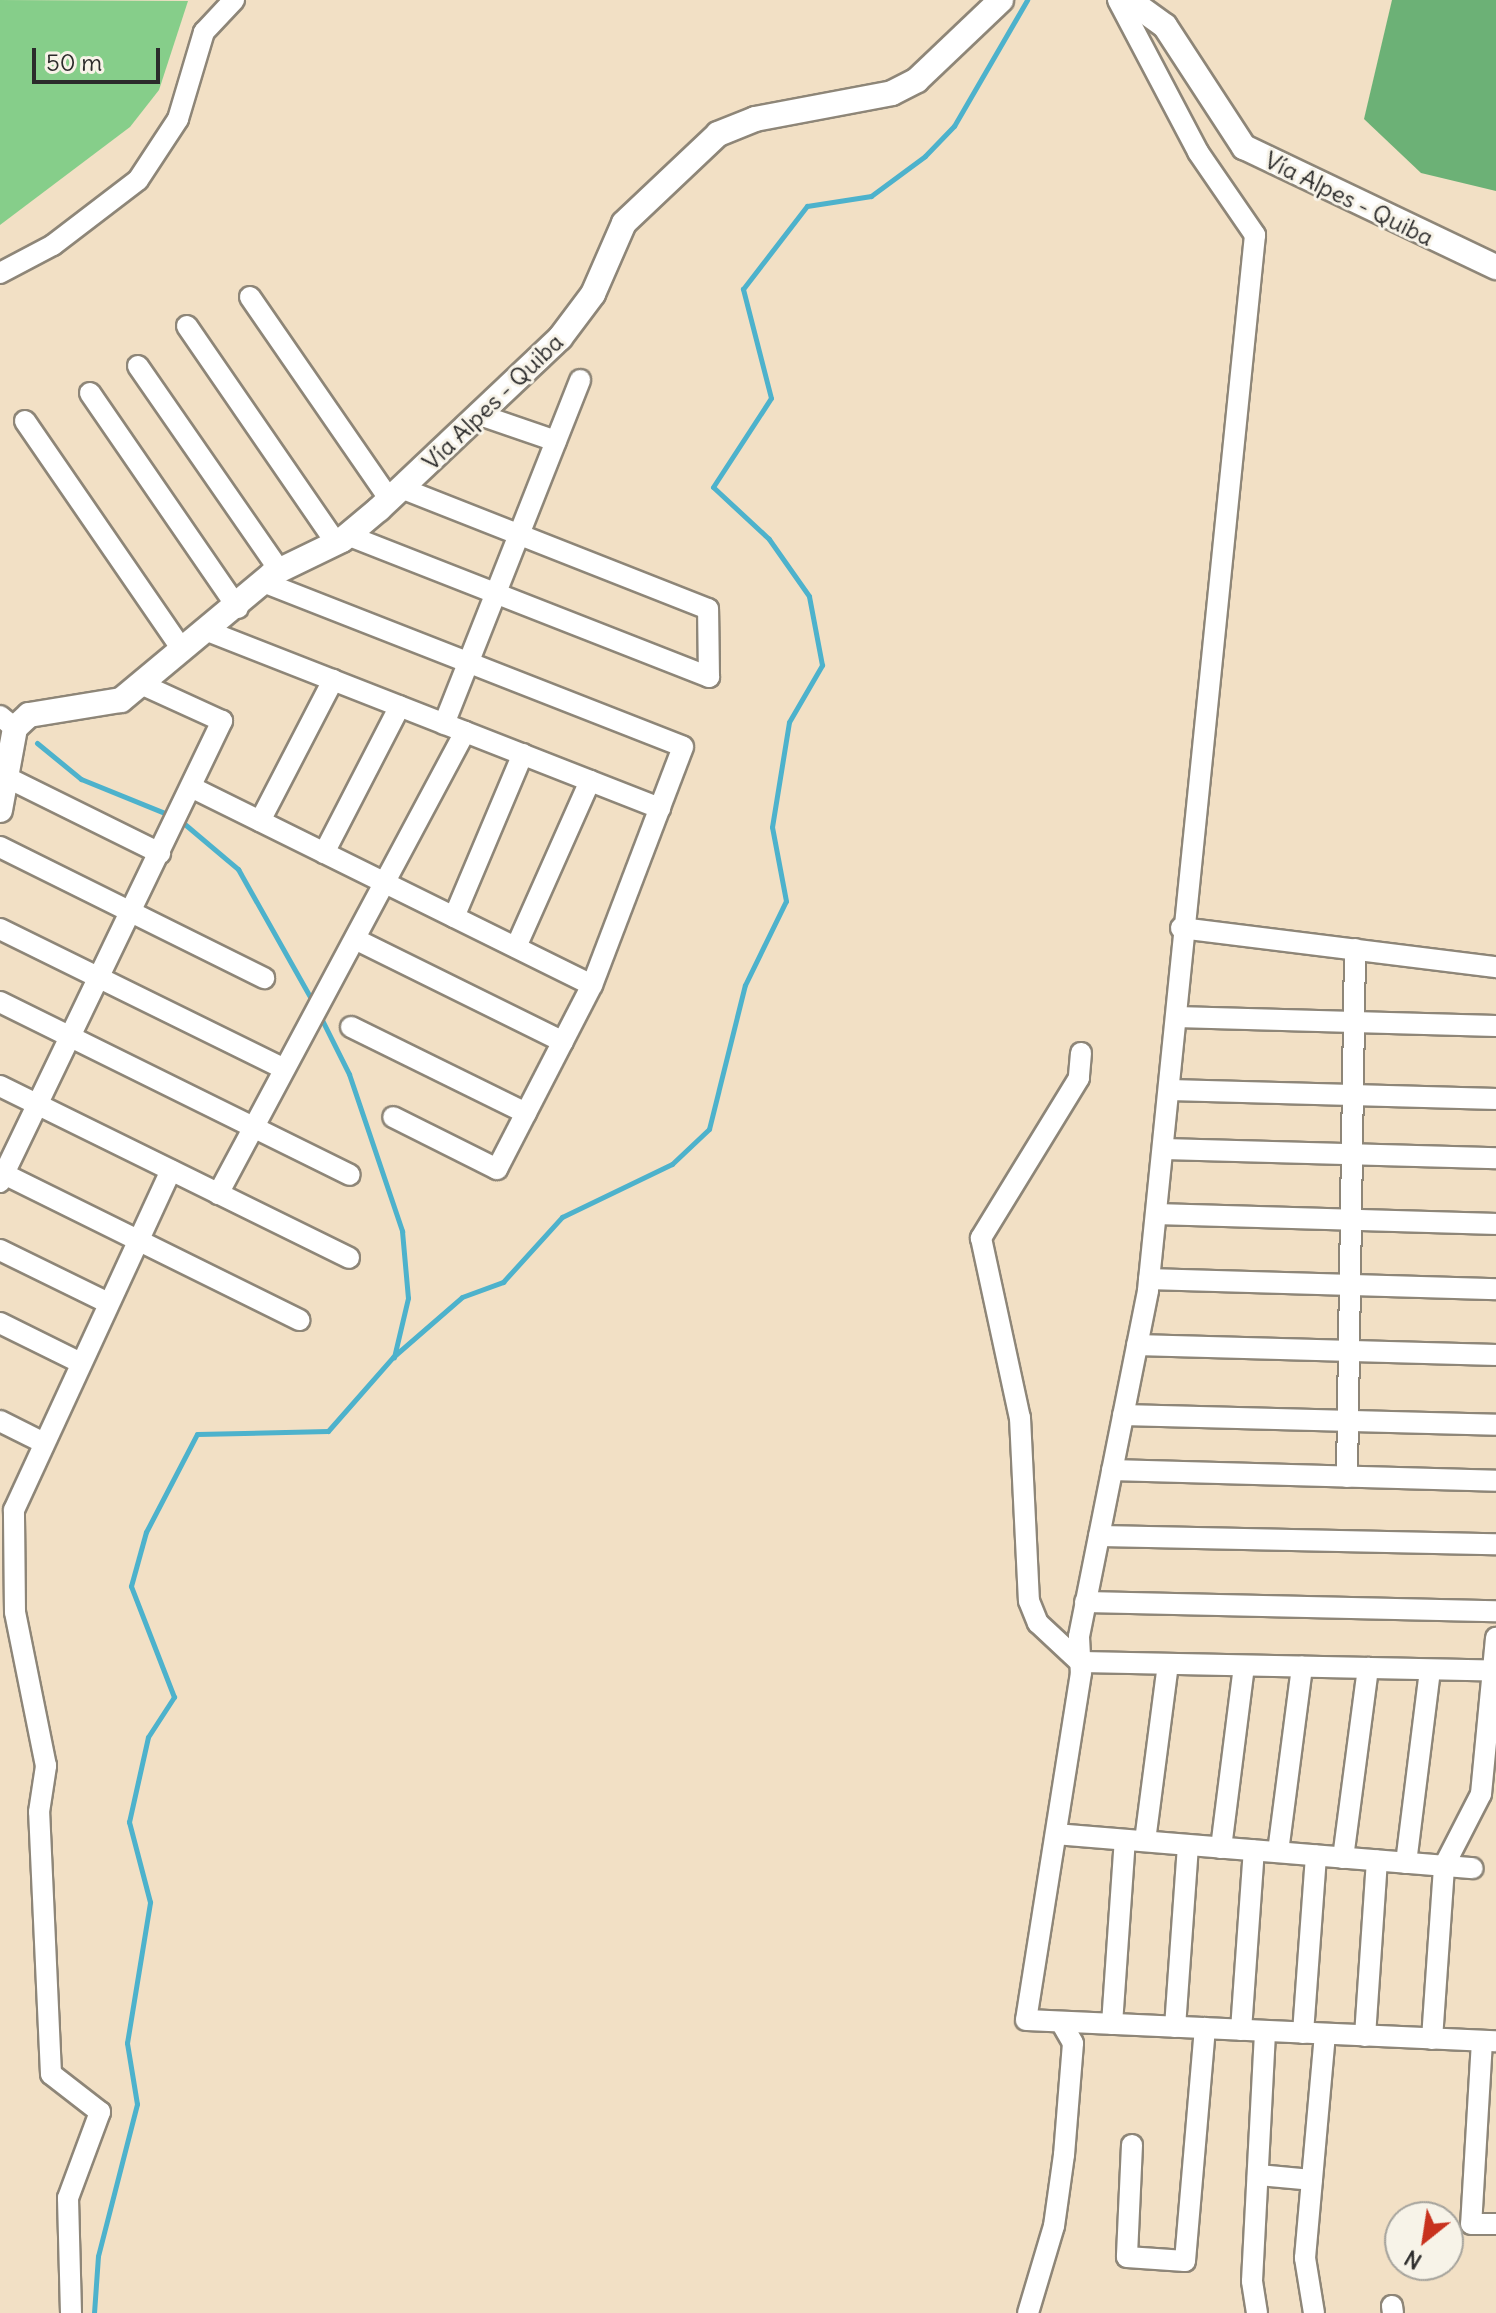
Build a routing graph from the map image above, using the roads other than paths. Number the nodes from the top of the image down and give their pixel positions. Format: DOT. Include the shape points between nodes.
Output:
graph roads {
  1 [pos="234,0"];
  2 [pos="1001,0"];
  3 [pos="1118,0"];
  4 [pos="1129,0"];
  5 [pos="1496,267"];
  6 [pos="0,273"];
  7 [pos="250,297"];
  8 [pos="187,326"];
  9 [pos="138,366"];
  10 [pos="580,380"];
  11 [pos="90,393"];
  12 [pos="483,416"];
  13 [pos="25,421"];
  14 [pos="556,441"];
  15 [pos="396,494"];
  16 [pos="519,534"];
  17 [pos="342,539"];
  18 [pos="271,576"];
  19 [pos="495,593"];
  20 [pos="238,608"];
  21 [pos="205,630"];
  22 [pos="181,648"];
  23 [pos="468,662"];
  24 [pos="333,680"];
  25 [pos="143,685"];
  26 [pos="400,706"];
  27 [pos="7,722"];
  28 [pos="444,724"];
  29 [pos="465,732"];
  30 [pos="523,754"];
  31 [pos="6,777"];
  32 [pos="590,781"];
  33 [pos="191,787"];
  34 [pos="660,808"];
  35 [pos="0,810"];
  36 [pos="260,821"];
  37 [pos="0,847"];
  38 [pos="160,853"];
  39 [pos="324,853"];
  40 [pos="387,884"];
  41 [pos="132,913"];
  42 [pos="454,917"];
  43 [pos="1181,928"];
  44 [pos="0,929"];
  45 [pos="355,939"];
  46 [pos="516,947"];
  47 [pos="1355,949"];
  48 [pos="1496,967"];
  49 [pos="264,978"];
  50 [pos="101,979"];
  51 [pos="592,985"];
  52 [pos="0,1002"];
  53 [pos="1176,1017"];
  54 [pos="1354,1022"];
  55 [pos="1496,1026"];
  56 [pos="351,1027"];
  57 [pos="73,1038"];
  58 [pos="563,1042"];
  59 [pos="1081,1053"];
  60 [pos="280,1067"];
  61 [pos="0,1086"];
  62 [pos="1171,1090"];
  63 [pos="1353,1094"];
  64 [pos="1496,1099"];
  65 [pos="39,1105"];
  66 [pos="526,1113"];
  67 [pos="393,1117"];
  68 [pos="256,1129"];
  69 [pos="1165,1149"];
  70 [pos="1352,1154"];
  71 [pos="1496,1158"];
  72 [pos="171,1170"];
  73 [pos="350,1175"];
  74 [pos="1,1176"];
  75 [pos="218,1194"];
  76 [pos="1157,1214"];
  77 [pos="1351,1220"];
  78 [pos="1496,1224"];
  79 [pos="137,1240"];
  80 [pos="0,1250"];
  81 [pos="349,1258"];
  82 [pos="1149,1279"];
  83 [pos="1350,1285"];
  84 [pos="1496,1289"];
  85 [pos="108,1303"];
  86 [pos="299,1320"];
  87 [pos="0,1323"];
  88 [pos="1137,1345"];
  89 [pos="1349,1351"];
  90 [pos="1496,1355"];
  91 [pos="81,1363"];
  92 [pos="1123,1415"];
  93 [pos="0,1421"];
  94 [pos="1348,1421"];
  95 [pos="1496,1425"];
  96 [pos="44,1443"];
  97 [pos="1112,1470"];
  98 [pos="1347,1477"];
  99 [pos="1496,1481"];
  100 [pos="7,1506"];
  101 [pos="1099,1536"];
  102 [pos="1496,1544"];
  103 [pos="1085,1602"];
  104 [pos="1496,1611"];
  105 [pos="1496,1638"];
  106 [pos="1080,1662"];
  107 [pos="1168,1664"];
  108 [pos="1244,1666"];
  109 [pos="1302,1667"];
  110 [pos="1368,1668"];
  111 [pos="1430,1670"];
  112 [pos="1493,1671"];
  113 [pos="1056,1834"];
  114 [pos="1135,1841"];
  115 [pos="1188,1845"];
  116 [pos="1221,1848"];
  117 [pos="1254,1850"];
  118 [pos="1278,1852"];
  119 [pos="1316,1855"];
  120 [pos="1343,1858"];
  121 [pos="1377,1860"];
  122 [pos="1406,1863"];
  123 [pos="1444,1866"];
  124 [pos="1473,1868"];
  125 [pos="1061,2022"];
  126 [pos="1112,2024"];
  127 [pos="1175,2027"];
  128 [pos="1205,2028"];
  129 [pos="1241,2030"];
  130 [pos="1265,2031"];
  131 [pos="1303,2033"];
  132 [pos="1325,2034"];
  133 [pos="1365,2036"];
  134 [pos="1432,2039"];
  135 [pos="1489,2041"];
  136 [pos="1132,2145"];
  137 [pos="1258,2175"];
  138 [pos="1312,2180"];
  139 [pos="1496,2224"];
  140 [pos="71,2313"];
  141 [pos="1028,2313"];
  142 [pos="1257,2313"];
  143 [pos="1314,2313"];
  1 -- 6 [label="street" via="204,32 178,119 138,180 53,245"];
  2 -- 12 [label="street, Vía Alpes - Quiba" via="917,80 892,93 755,119 718,134 644,199 577,318"];
  3 -- 43 [label="street" via="1198,152 1255,235"];
  4 -- 5 [label="street, Vía Alpes - Quiba" via="1165,26 1244,147"];
  7 -- 15 [label="street"];
  8 -- 17 [label="street"];
  9 -- 18 [label="street"];
  10 -- 14 [label="street"];
  11 -- 20 [label="street"];
  12 -- 14 [label="street"];
  12 -- 15 [label="street, Vía Alpes - Quiba"];
  13 -- 22 [label="street"];
  14 -- 16 [label="street"];
  15 -- 16 [label="street"];
  15 -- 17 [label="street, Vía Alpes - Quiba"];
  16 -- 19 [label="street"];
  16 -- 19 [label="street" via="708,609 709,677"];
  17 -- 18 [label="street, Vía Alpes - Quiba"];
  17 -- 19 [label="street"];
  18 -- 20 [label="street, Vía Alpes - Quiba"];
  18 -- 23 [label="street"];
  19 -- 23 [label="street"];
  20 -- 21 [label="street, Vía Alpes - Quiba"];
  21 -- 22 [label="street, Vía Alpes - Quiba"];
  21 -- 24 [label="street"];
  22 -- 25 [label="street, Vía Alpes - Quiba"];
  23 -- 28 [label="street"];
  23 -- 34 [label="street" via="683,747"];
  24 -- 26 [label="street"];
  24 -- 36 [label="street"];
  25 -- 27 [label="street, Vía Alpes - Quiba" via="121,700"];
  25 -- 33 [label="street" via="222,721"];
  26 -- 28 [label="street"];
  26 -- 39 [label="street"];
  27 -- 31 [label="street, Vía Alpes - Quiba"];
  28 -- 29 [label="street"];
  29 -- 30 [label="street"];
  29 -- 40 [label="street"];
  30 -- 32 [label="street"];
  30 -- 42 [label="street"];
  31 -- 35 [label="street, Vía Alpes - Quiba"];
  31 -- 38 [label="street"];
  32 -- 34 [label="street"];
  32 -- 46 [label="street"];
  33 -- 36 [label="street"];
  33 -- 38 [label="street"];
  34 -- 51 [label="street"];
  36 -- 39 [label="street"];
  37 -- 41 [label="street"];
  38 -- 41 [label="street"];
  39 -- 40 [label="street"];
  40 -- 42 [label="street"];
  40 -- 45 [label="street"];
  41 -- 49 [label="street"];
  41 -- 50 [label="street"];
  42 -- 46 [label="street"];
  43 -- 47 [label="street"];
  43 -- 53 [label="street"];
  44 -- 50 [label="street"];
  45 -- 58 [label="street"];
  45 -- 60 [label="street"];
  46 -- 51 [label="street"];
  47 -- 48 [label="street"];
  47 -- 54 [label="street"];
  50 -- 57 [label="street"];
  50 -- 60 [label="street"];
  51 -- 58 [label="street"];
  52 -- 57 [label="street"];
  53 -- 54 [label="street"];
  53 -- 62 [label="street"];
  54 -- 55 [label="street"];
  54 -- 63 [label="street"];
  56 -- 66 [label="street"];
  57 -- 65 [label="street"];
  57 -- 68 [label="street"];
  58 -- 66 [label="street"];
  59 -- 106 [label="street" via="1079,1078 981,1238 1020,1418 1029,1601 1051,1641"];
  60 -- 68 [label="street"];
  61 -- 65 [label="street"];
  62 -- 63 [label="street"];
  62 -- 69 [label="street"];
  63 -- 64 [label="street"];
  63 -- 70 [label="street"];
  65 -- 72 [label="street"];
  65 -- 74 [label="street"];
  66 -- 67 [label="street" via="497,1169"];
  68 -- 73 [label="street"];
  68 -- 75 [label="street"];
  69 -- 70 [label="street"];
  69 -- 76 [label="street"];
  70 -- 71 [label="street"];
  70 -- 77 [label="street"];
  72 -- 75 [label="street"];
  72 -- 79 [label="street"];
  74 -- 79 [label="street"];
  75 -- 81 [label="street"];
  76 -- 77 [label="street"];
  76 -- 82 [label="street"];
  77 -- 78 [label="street"];
  77 -- 83 [label="street"];
  79 -- 85 [label="street"];
  79 -- 86 [label="street"];
  80 -- 85 [label="street"];
  82 -- 83 [label="street"];
  82 -- 88 [label="street"];
  83 -- 84 [label="street"];
  83 -- 89 [label="street"];
  85 -- 91 [label="street"];
  87 -- 91 [label="street"];
  88 -- 89 [label="street"];
  88 -- 92 [label="street"];
  89 -- 90 [label="street"];
  89 -- 94 [label="street"];
  91 -- 96 [label="street"];
  92 -- 94 [label="street"];
  92 -- 97 [label="street"];
  93 -- 96 [label="street"];
  94 -- 95 [label="street"];
  94 -- 98 [label="street"];
  96 -- 100 [label="street"];
  97 -- 98 [label="street"];
  97 -- 101 [label="street"];
  98 -- 99 [label="street"];
  100 -- 140 [label="street" via="15,1612 46,1766 39,1812 51,2074 100,2112 68,2198"];
  101 -- 102 [label="street"];
  101 -- 103 [label="street"];
  103 -- 104 [label="street"];
  103 -- 106 [label="street"];
  105 -- 112 [label="street"];
  106 -- 107 [label="street"];
  106 -- 113 [label="street"];
  107 -- 108 [label="street"];
  107 -- 114 [label="street"];
  108 -- 109 [label="street"];
  108 -- 116 [label="street"];
  109 -- 110 [label="street"];
  109 -- 118 [label="street"];
  110 -- 111 [label="street"];
  110 -- 120 [label="street"];
  111 -- 112 [label="street"];
  111 -- 122 [label="street"];
  112 -- 123 [label="street" via="1481,1794"];
  113 -- 114 [label="street"];
  113 -- 125 [label="street" via="1026,2020"];
  114 -- 115 [label="street"];
  114 -- 126 [label="street"];
  115 -- 116 [label="street"];
  115 -- 127 [label="street"];
  116 -- 117 [label="street"];
  117 -- 118 [label="street"];
  117 -- 129 [label="street"];
  118 -- 119 [label="street"];
  119 -- 120 [label="street"];
  119 -- 131 [label="street"];
  120 -- 121 [label="street"];
  121 -- 122 [label="street"];
  121 -- 133 [label="street"];
  122 -- 123 [label="street"];
  123 -- 124 [label="street"];
  123 -- 134 [label="street"];
  125 -- 126 [label="street"];
  125 -- 141 [label="street" via="1073,2043 1064,2155 1054,2226"];
  126 -- 127 [label="street"];
  127 -- 128 [label="street"];
  128 -- 129 [label="street"];
  128 -- 136 [label="street" via="1185,2261 1127,2257"];
  129 -- 130 [label="street"];
  130 -- 131 [label="street"];
  130 -- 137 [label="street"];
  131 -- 132 [label="street"];
  132 -- 133 [label="street"];
  132 -- 138 [label="street"];
  133 -- 134 [label="street"];
  134 -- 135 [label="street"];
  135 -- 139 [label="street" via="1471,2224"];
  137 -- 138 [label="street"];
  137 -- 142 [label="street"];
  138 -- 143 [label="street" via="1305,2258"];
}
